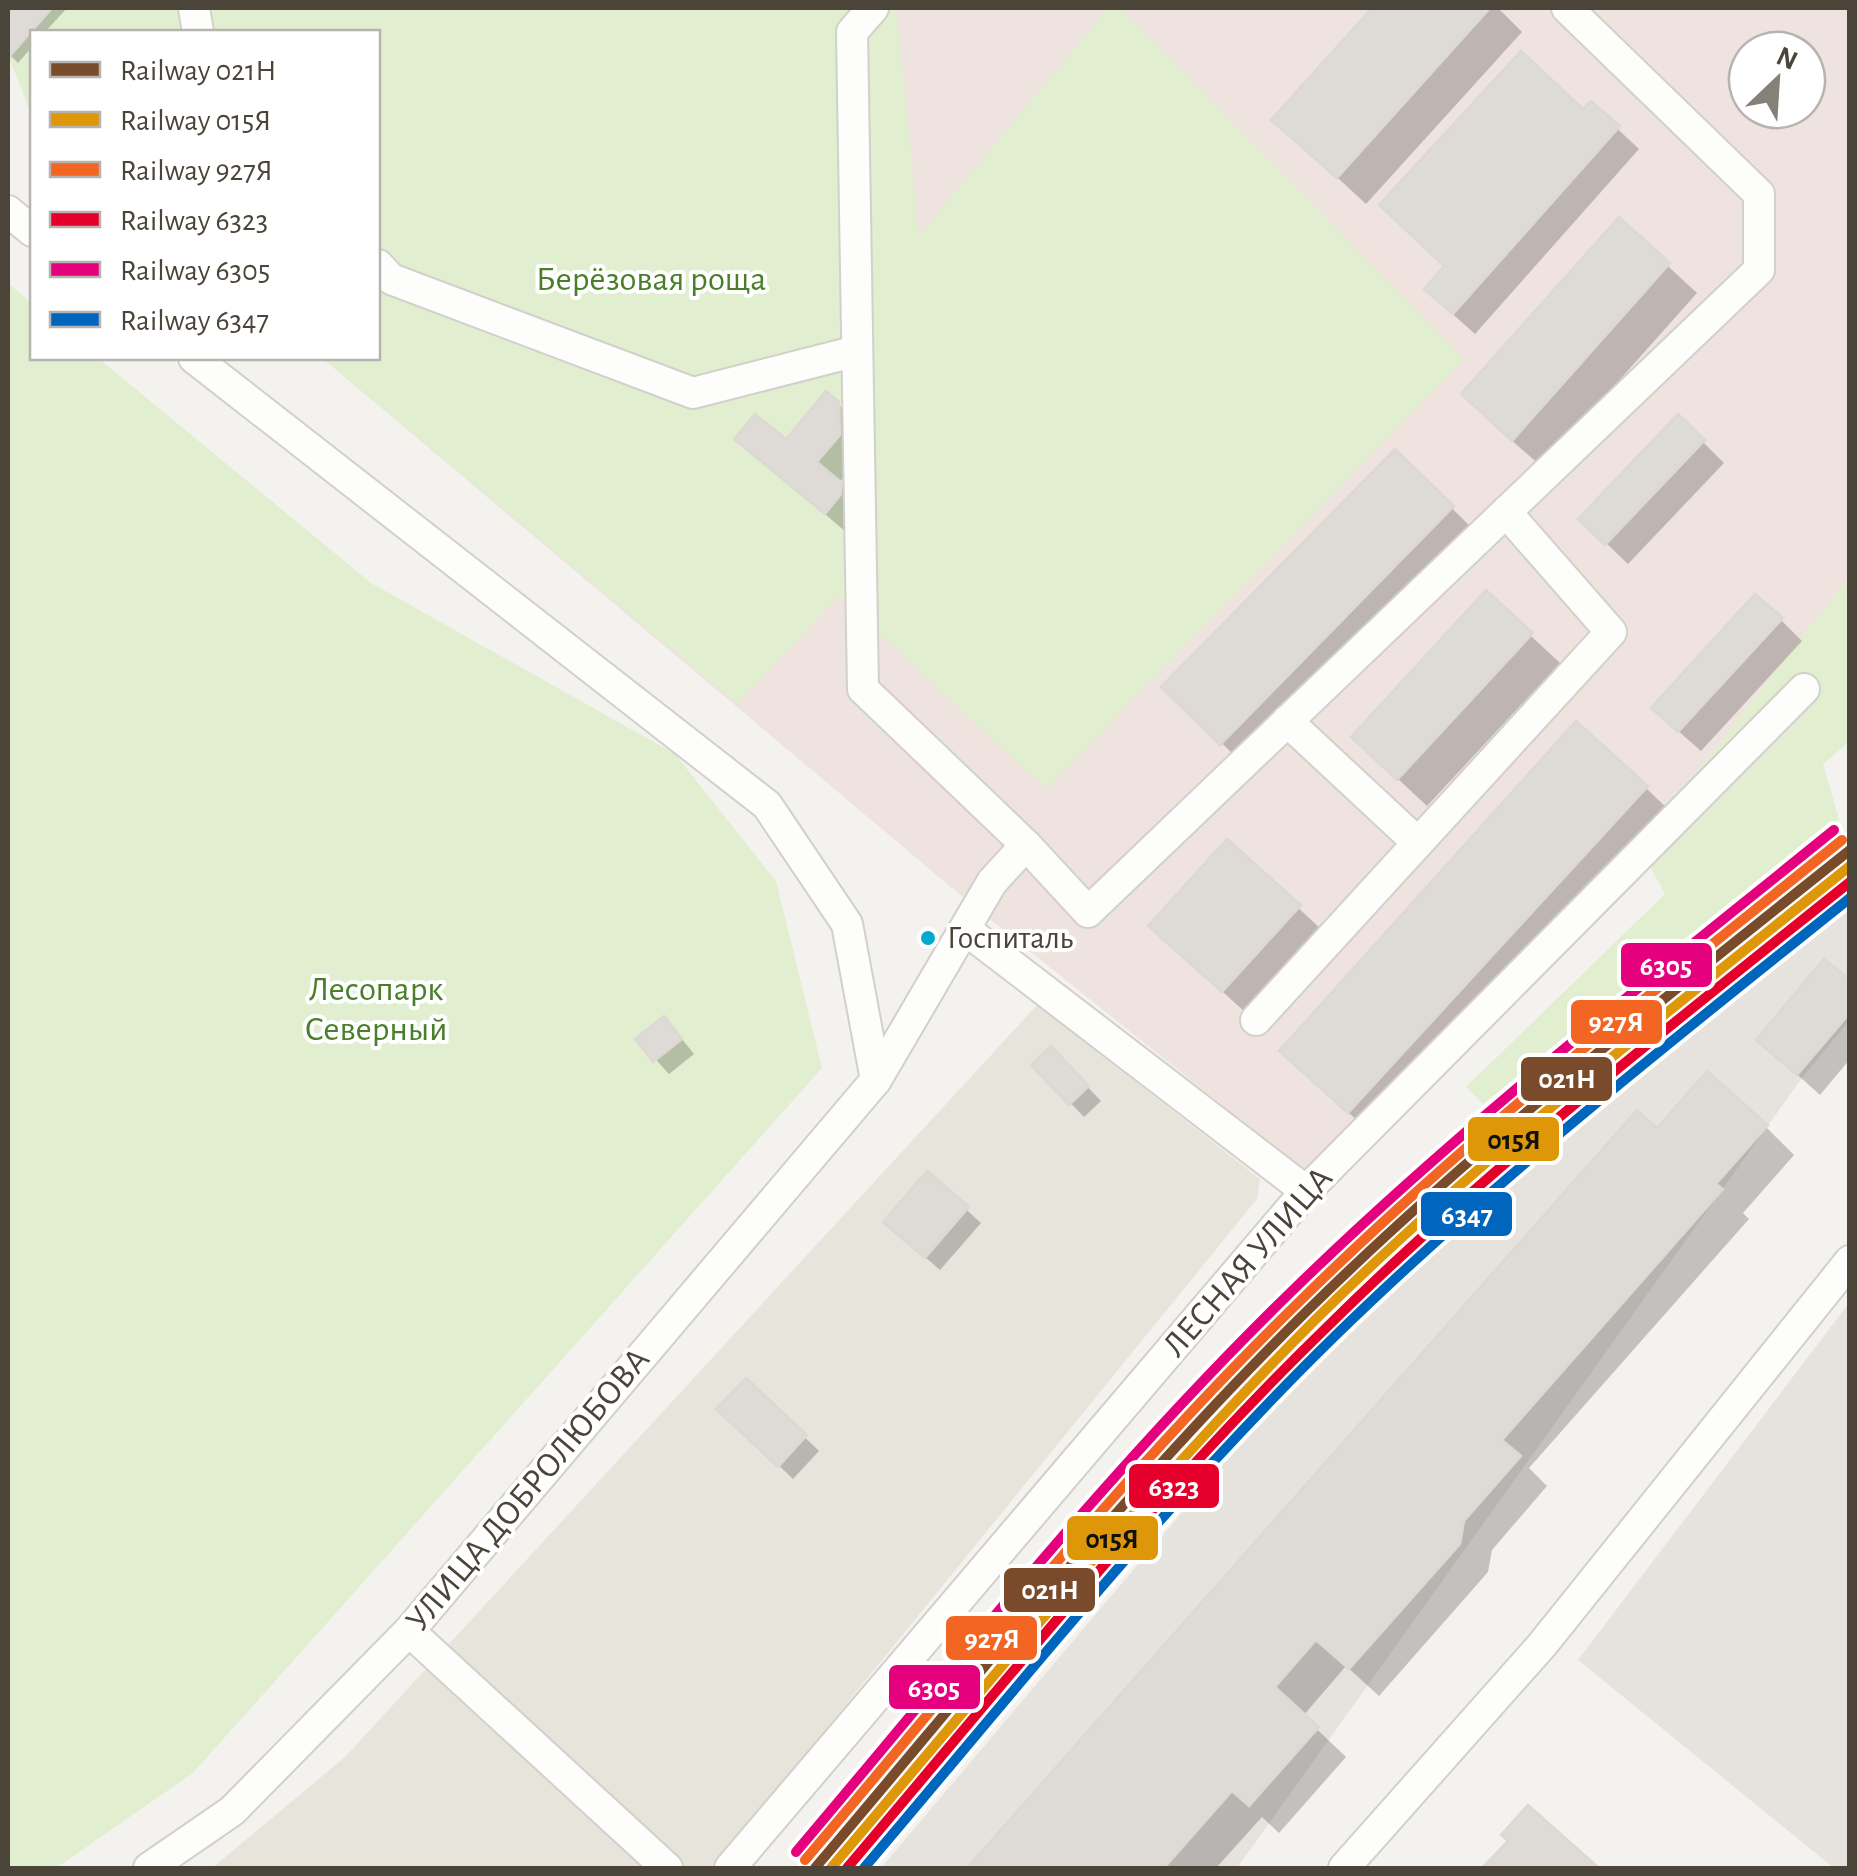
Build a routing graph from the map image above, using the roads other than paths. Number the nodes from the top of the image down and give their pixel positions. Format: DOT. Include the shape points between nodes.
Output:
graph roads {
  1 [pos="873,8"];
  2 [pos="1567,8"];
  3 [pos="8,211"];
  4 [pos="30,229"];
  5 [pos="380,267"];
  6 [pos="857,351"];
  7 [pos="197,360"];
  8 [pos="1506,512"];
  9 [pos="1804,689"];
  10 [pos="1287,721"];
  11 [pos="1418,843"];
  12 [pos="1026,845"];
  13 [pos="966,930"];
  14 [pos="1256,1020"];
  15 [pos="876,1080"];
  16 [pos="1306,1190"];
  17 [pos="1850,1262"];
  18 [pos="408,1631"];
  19 [pos="149,1868"];
  20 [pos="667,1868"];
  21 [pos="730,1868"];
  22 [pos="1344,1868"];
  1 -- 6 [label="street" via="852,32"];
  2 -- 8 [label="street" via="1759,194 1759,270"];
  3 -- 4 [label="street"];
  5 -- 6 [label="street" via="391,280 693,393"];
  6 -- 12 [label="street" via="863,689"];
  7 -- 15 [label="street" via="767,805 847,924"];
  8 -- 10 [label="street"];
  8 -- 11 [label="street" via="1610,632"];
  9 -- 16 [label="street, ЛЕСНАЯ УЛИЦА"];
  10 -- 11 [label="street"];
  10 -- 12 [label="street" via="1088,912"];
  11 -- 14 [label="street"];
  12 -- 13 [label="street, УЛИЦА ДОБРОЛЮБОВА" via="992,882"];
  13 -- 15 [label="street, УЛИЦА ДОБРОЛЮБОВА"];
  13 -- 16 [label="street"];
  15 -- 18 [label="street, УЛИЦА ДОБРОЛЮБОВА"];
  16 -- 21 [label="street, ЛЕСНАЯ УЛИЦА"];
  17 -- 22 [label="street" via="1542,1645"];
  18 -- 19 [label="street, УЛИЦА ДОБРОЛЮБОВА" via="232,1811"];
  18 -- 20 [label="street"];
}
